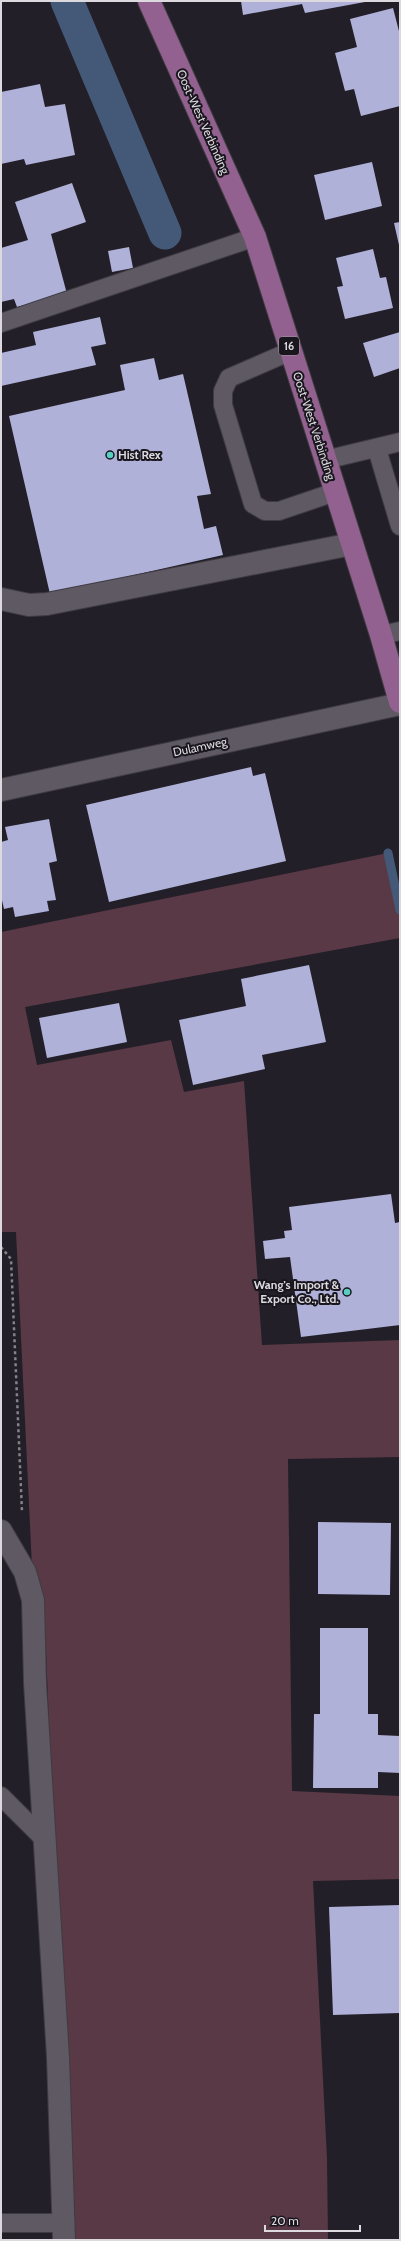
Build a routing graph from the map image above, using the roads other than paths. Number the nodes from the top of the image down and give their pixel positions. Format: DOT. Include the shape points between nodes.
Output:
graph roads {
  1 [pos="149,1"];
  2 [pos="254,237"];
  3 [pos="1,323"];
  4 [pos="291,351"];
  5 [pos="400,442"];
  6 [pos="377,449"];
  7 [pos="325,460"];
  8 [pos="335,492"];
  9 [pos="400,526"];
  10 [pos="352,544"];
  11 [pos="1,599"];
  12 [pos="391,633"];
  13 [pos="399,693"];
  14 [pos="1,790"];
  15 [pos="1,1531"];
  16 [pos="1,1796"];
  17 [pos="45,1840"];
  18 [pos="1,2224"];
  19 [pos="64,2231"];
  1 -- 2 [label="main road, Oost-West Verbinding / 16"];
  2 -- 3 [label="lane"];
  2 -- 4 [label="main road, Oost-West Verbinding / 16"];
  4 -- 7 [label="main road, Oost-West Verbinding / 16"];
  4 -- 8 [label="lane" via="229,378 223,392 223,405 253,504 266,511 279,510"];
  5 -- 6 [label="lane"];
  6 -- 7 [label="lane"];
  6 -- 9 [label="lane"];
  7 -- 8 [label="main road, Oost-West Verbinding / 16"];
  8 -- 10 [label="main road, Oost-West Verbinding / 16"];
  10 -- 11 [label="street" via="47,604 29,605"];
  10 -- 12 [label="main road, Oost-West Verbinding / 16"];
  12 -- 13 [label="main road, Oost-West Verbinding / 16"];
  13 -- 14 [label="street, Dulamweg"];
  15 -- 17 [label="street" via="25,1572 33,1600"];
  16 -- 17 [label="lane"];
  17 -- 19 [label="street" via="58,2057"];
  18 -- 19 [label="lane"];
}
